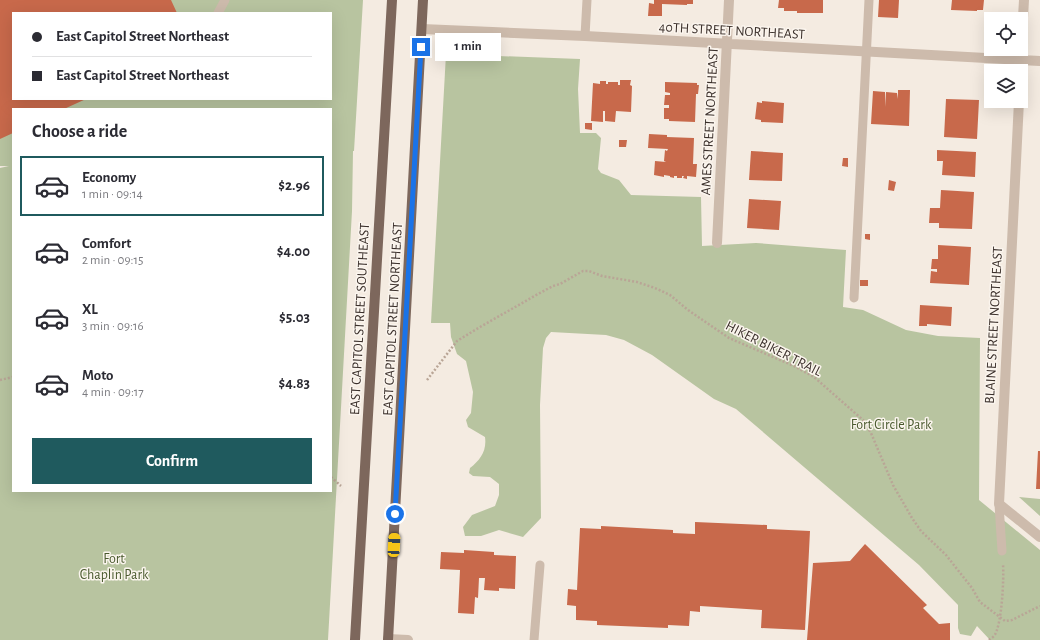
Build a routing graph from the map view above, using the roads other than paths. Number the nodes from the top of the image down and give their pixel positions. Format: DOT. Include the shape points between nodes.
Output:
graph roads {
  1 [pos="225,0"];
  2 [pos="392,0"];
  3 [pos="423,0"];
  4 [pos="587,0"];
  5 [pos="729,0"];
  6 [pos="869,0"];
  7 [pos="1024,0"];
  8 [pos="219,12"];
  9 [pos="422,29"];
  10 [pos="585,36"];
  11 [pos="727,44"];
  12 [pos="866,51"];
  13 [pos="1021,60"];
  14 [pos="1040,61"];
  15 [pos="1021,64"];
  16 [pos="1019,108"];
  17 [pos="717,243"];
  18 [pos="854,298"];
  19 [pos="998,504"];
  20 [pos="1040,537"];
  21 [pos="1002,551"];
  22 [pos="540,565"];
  23 [pos="355,640"];
  24 [pos="388,640"];
  25 [pos="408,640"];
  26 [pos="534,640"];
  1 -- 8 [label="lane"];
  2 -- 23 [label="main road, EAST CAPITOL STREET SOUTHEAST"];
  3 -- 9 [label="main road, EAST CAPITOL STREET NORTHEAST"];
  4 -- 10 [label="lane"];
  5 -- 11 [label="street, AMES STREET NORTHEAST"];
  6 -- 12 [label="lane"];
  7 -- 13 [label="street"];
  9 -- 10 [label="street, 40TH STREET NORTHEAST"];
  9 -- 24 [label="main road, EAST CAPITOL STREET NORTHEAST"];
  10 -- 11 [label="street, 40TH STREET NORTHEAST"];
  11 -- 12 [label="street, 40TH STREET NORTHEAST"];
  11 -- 17 [label="street, AMES STREET NORTHEAST"];
  12 -- 13 [label="street, 40TH STREET NORTHEAST"];
  12 -- 18 [label="lane"];
  13 -- 14 [label="street, 40TH STREET NORTHEAST"];
  13 -- 15 [label="street"];
  16 -- 19 [label="street, BLAINE STREET NORTHEAST"];
  19 -- 20 [label="street"];
  19 -- 21 [label="lane, BLAINE STREET NORTHEAST"];
  22 -- 26 [label="lane"];
  24 -- 25 [label="street"];
}
